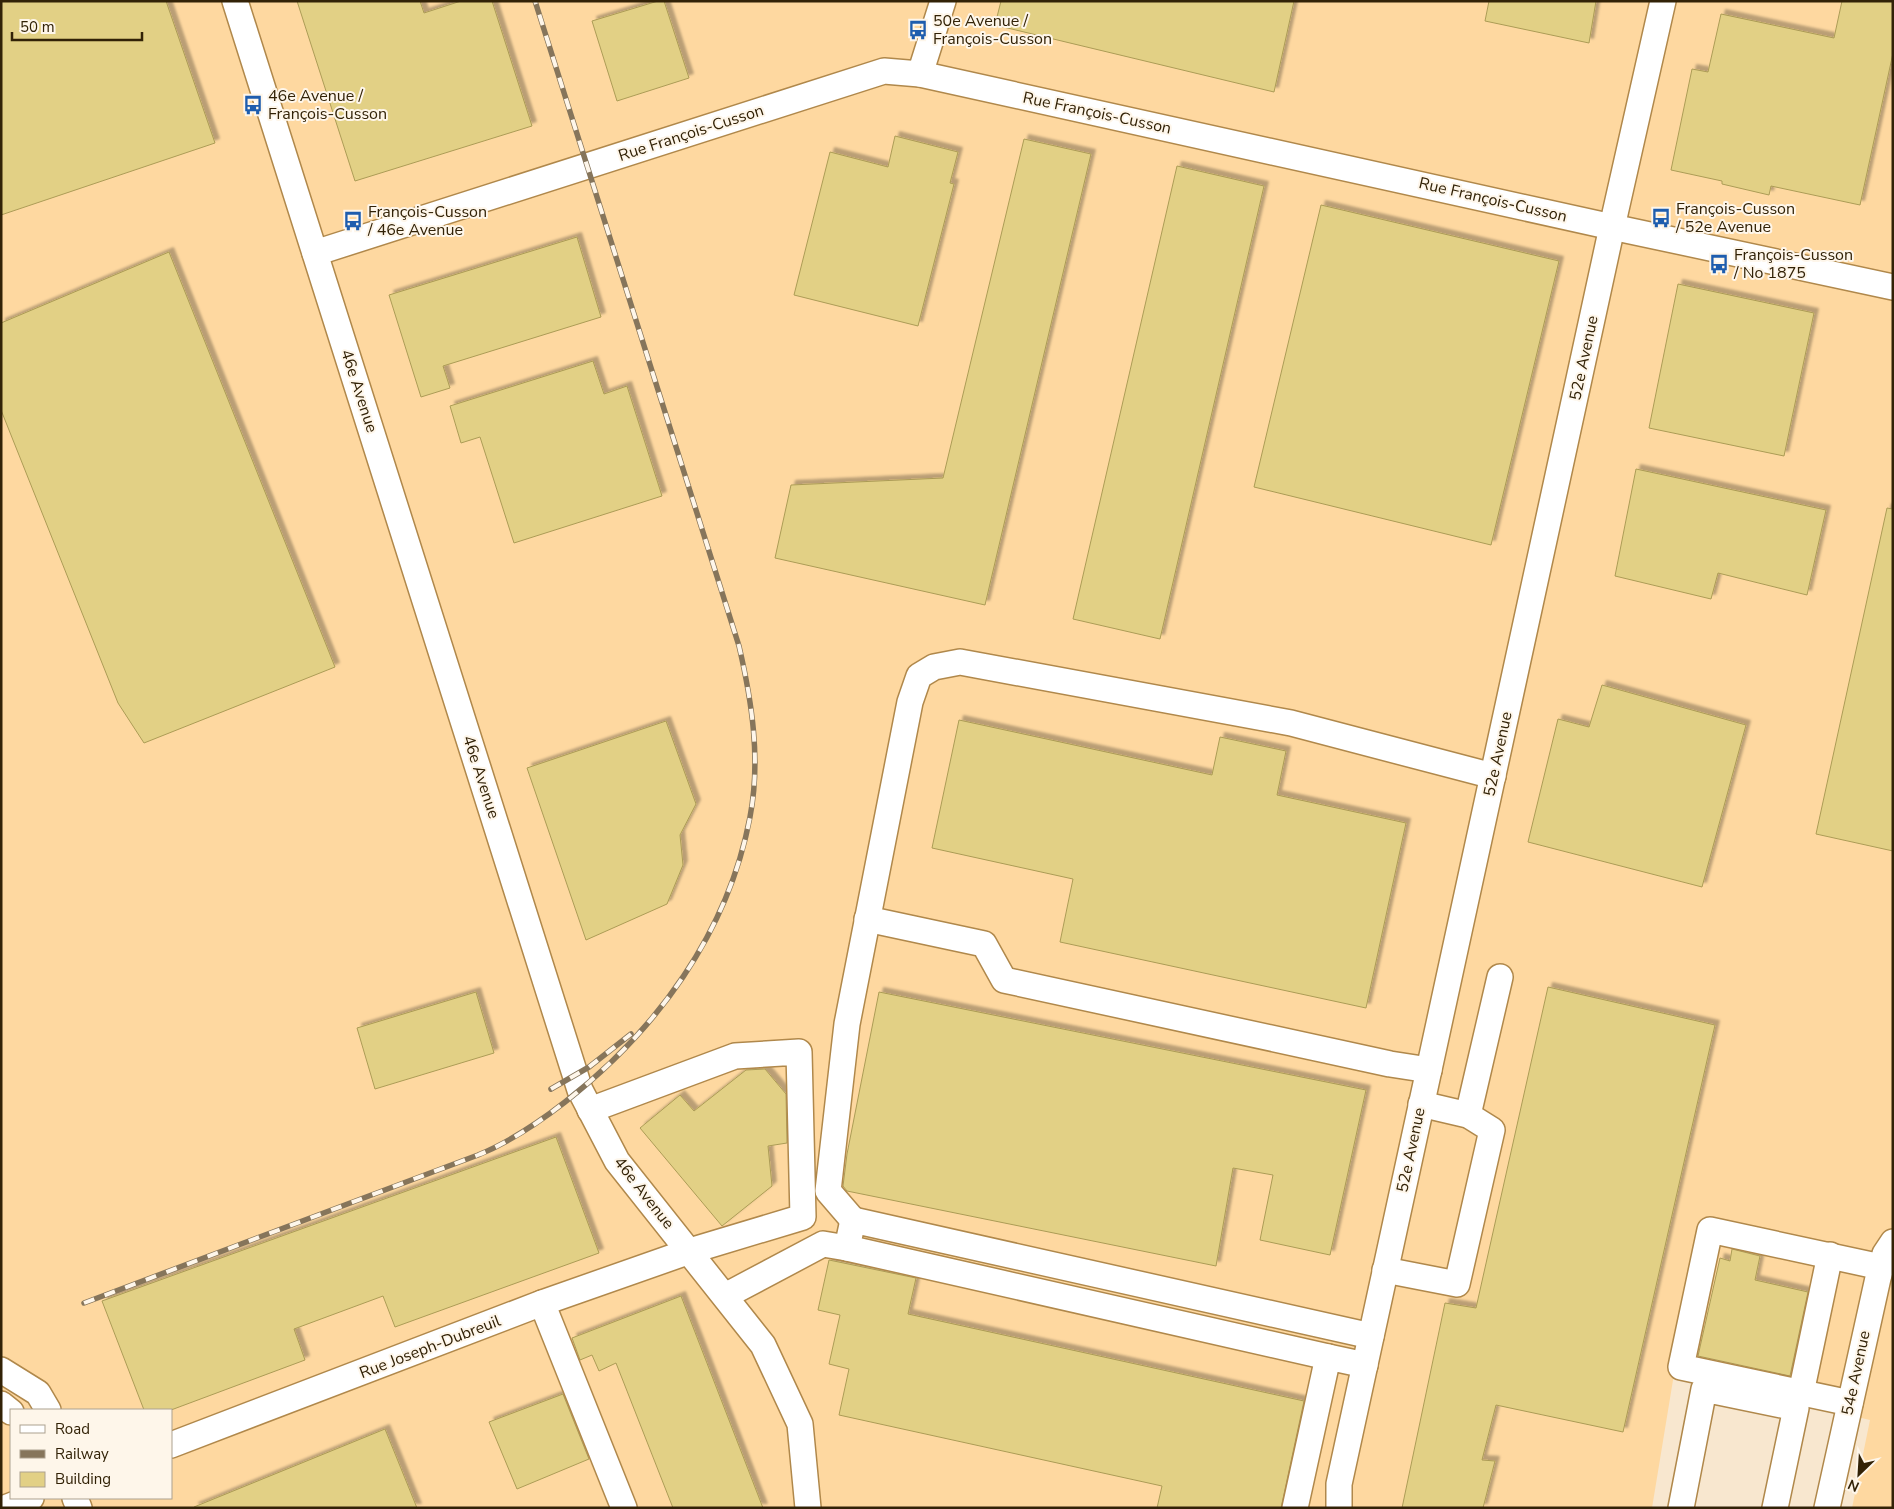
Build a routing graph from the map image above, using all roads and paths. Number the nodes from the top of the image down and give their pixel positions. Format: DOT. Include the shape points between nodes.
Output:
graph roads {
  1 [pos="235,1"];
  2 [pos="943,1"];
  3 [pos="1663,1"];
  4 [pos="920,74"];
  5 [pos="1612,227"];
  6 [pos="316,252"];
  7 [pos="1893,287"];
  8 [pos="1493,776"];
  9 [pos="867,918"];
  10 [pos="1500,977"];
  11 [pos="1429,1070"];
  12 [pos="1421,1104"];
  13 [pos="590,1110"];
  14 [pos="1468,1115"];
  15 [pos="853,1220"];
  16 [pos="918,1234"];
  17 [pos="1893,1242"];
  18 [pos="847,1248"];
  19 [pos="690,1251"];
  20 [pos="1830,1255"];
  21 [pos="1021,1258"];
  22 [pos="912,1263"];
  23 [pos="1881,1267"];
  24 [pos="1385,1270"];
  25 [pos="1103,1276"];
  26 [pos="1014,1286"];
  27 [pos="1186,1295"];
  28 [pos="725,1296"];
  29 [pos="542,1303"];
  30 [pos="1098,1305"];
  31 [pos="1286,1317"];
  32 [pos="1181,1324"];
  33 [pos="1371,1336"];
  34 [pos="1280,1346"];
  35 [pos="1328,1357"];
  36 [pos="1365,1365"];
  37 [pos="1,1370"];
  38 [pos="1801,1392"];
  39 [pos="1850,1403"];
  40 [pos="47,1409"];
  41 [pos="172,1445"];
  42 [pos="28,1499"];
  43 [pos="5,1508"];
  44 [pos="624,1508"];
  45 [pos="808,1508"];
  46 [pos="1295,1508"];
  47 [pos="1339,1508"];
  48 [pos="1681,1508"];
  49 [pos="1775,1508"];
  50 [pos="1827,1508"];
  1 -- 6 [label="street, 46e Avenue"];
  2 -- 4 [label="street"];
  3 -- 5 [label="street, 52e Avenue"];
  4 -- 5 [label="street, Rue François-Cusson"];
  4 -- 6 [label="street, Rue François-Cusson" via="884,71"];
  5 -- 7 [label="street, Rue François-Cusson"];
  5 -- 8 [label="street, 52e Avenue"];
  6 -- 13 [label="street, 46e Avenue" via="572,1066"];
  8 -- 9 [label="street" via="1291,723 960,662 934,667 918,676 910,702"];
  8 -- 11 [label="street, 52e Avenue"];
  9 -- 11 [label="street" via="984,944 1004,980"];
  9 -- 15 [label="street" via="847,1024 828,1191"];
  10 -- 14 [label="street"];
  11 -- 12 [label="street, 52e Avenue"];
  12 -- 14 [label="street"];
  12 -- 24 [label="street, 52e Avenue"];
  13 -- 19 [label="street, 46e Avenue" via="617,1161"];
  13 -- 19 [label="street, Rue Joseph-Dubreuil" via="735,1056 799,1052 803,1217"];
  14 -- 24 [label="street" via="1492,1130 1457,1284"];
  15 -- 16 [label="street"];
  15 -- 18 [label="street"];
  16 -- 21 [label="street"];
  16 -- 22 [label="street"];
  17 -- 23 [label="street, 54e Avenue"];
  18 -- 22 [label="street"];
  18 -- 28 [label="street" via="823,1244"];
  19 -- 28 [label="street, 46e Avenue"];
  19 -- 29 [label="street, Rue Joseph-Dubreuil"];
  20 -- 23 [label="street"];
  20 -- 38 [label="street"];
  20 -- 38 [label="street" via="1710,1230 1681,1367"];
  21 -- 25 [label="street"];
  21 -- 26 [label="street"];
  22 -- 26 [label="street"];
  23 -- 39 [label="street, 54e Avenue"];
  24 -- 33 [label="street, 52e Avenue"];
  25 -- 27 [label="street"];
  25 -- 30 [label="street"];
  26 -- 30 [label="street"];
  27 -- 31 [label="street"];
  27 -- 32 [label="street"];
  28 -- 45 [label="street, 46e Avenue" via="763,1345 800,1424"];
  29 -- 41 [label="street, Rue Joseph-Dubreuil"];
  29 -- 44 [label="street"];
  30 -- 32 [label="street"];
  31 -- 33 [label="street"];
  31 -- 34 [label="street"];
  32 -- 34 [label="street"];
  33 -- 36 [label="street, 52e Avenue"];
  34 -- 35 [label="street"];
  35 -- 36 [label="street"];
  35 -- 46 [label="street"];
  36 -- 47 [label="street, 52e Avenue" via="1339,1484"];
  37 -- 40 [label="street" via="38,1394"];
  38 -- 39 [label="street"];
  39 -- 50 [label="street, 54e Avenue"];
  42 -- 43 [label="street"];
  48 -- 49 [label="street" via="1704,1389 1796,1408"];
}
